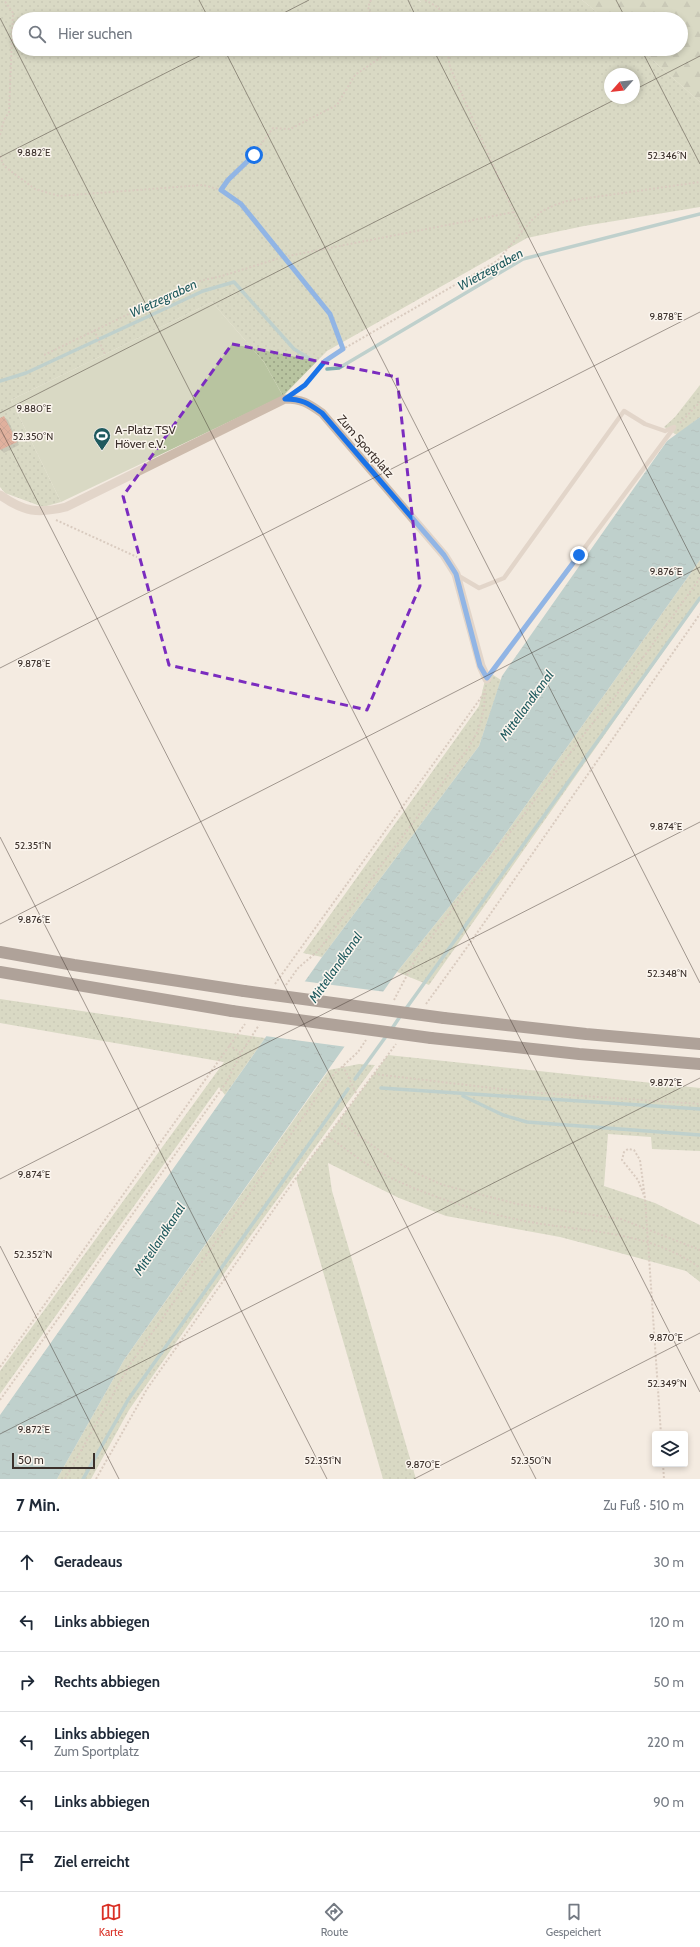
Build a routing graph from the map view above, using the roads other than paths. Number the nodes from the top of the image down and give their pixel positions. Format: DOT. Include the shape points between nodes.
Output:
graph roads {
  1 [pos="0,495"];
  2 [pos="456,574"];
  3 [pos="487,678"];
  4 [pos="0,952"];
  5 [pos="0,972"];
  6 [pos="700,1044"];
  7 [pos="700,1064"];
  1 -- 2 [label="street, Zum Sportplatz" via="11,502 40,512 74,503 285,399 299,399 322,413 428,536"];
  2 -- 3 [label="street, Zum Sportplatz" via="480,666"];
  2 -- 3 [label="lane" via="479,588 504,578 624,411 645,424 664,431 674,427"];
  4 -- 6 [label="highway, bridge" via="244,991 444,1018"];
  5 -- 7 [label="highway, bridge" via="232,1011 431,1038"];
}
